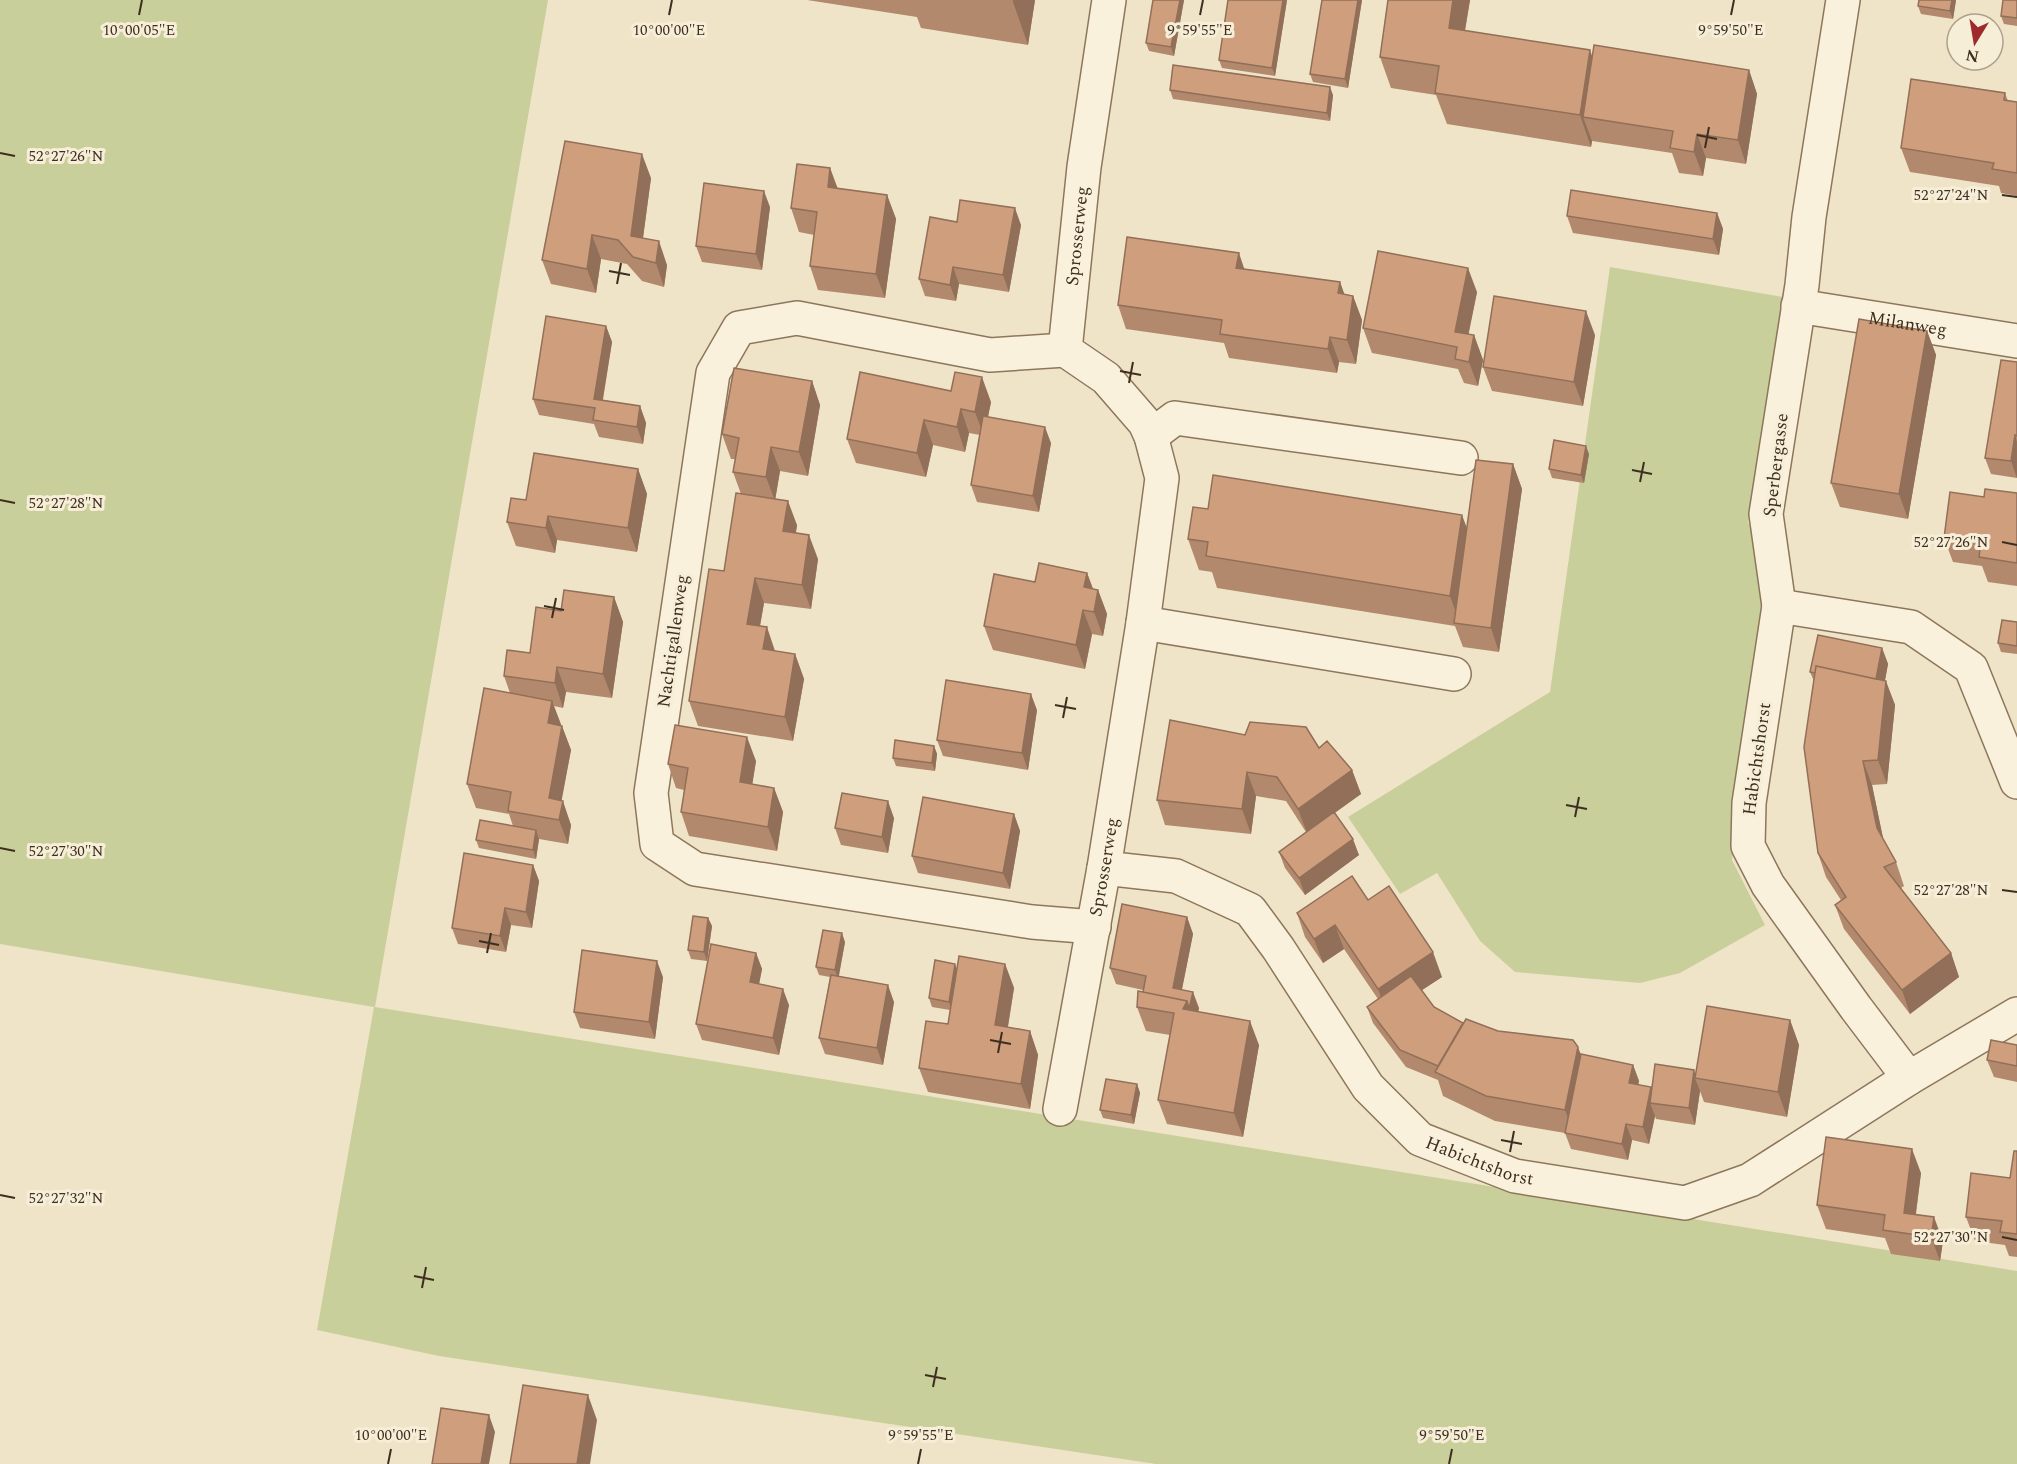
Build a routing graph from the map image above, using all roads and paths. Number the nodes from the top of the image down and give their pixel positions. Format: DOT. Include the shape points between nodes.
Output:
graph roads {
  1 [pos="1109,0"];
  2 [pos="1843,0"];
  3 [pos="1798,306"];
  4 [pos="2017,341"];
  5 [pos="1065,350"];
  6 [pos="1151,436"];
  7 [pos="1461,458"];
  8 [pos="1779,606"];
  9 [pos="1143,623"];
  10 [pos="1454,674"];
  11 [pos="2017,782"];
  12 [pos="1104,868"];
  13 [pos="1094,927"];
  14 [pos="2017,1014"];
  15 [pos="1909,1078"];
  16 [pos="1060,1109"];
  1 -- 5 [label="street, Sprosserweg" via="1084,167"];
  2 -- 3 [label="street, Sperbergasse"];
  3 -- 4 [label="street, Milanweg"];
  3 -- 8 [label="street, Sperbergasse" via="1766,514"];
  5 -- 6 [label="street, Sprosserweg" via="1106,378 1145,423"];
  5 -- 13 [label="street, Nachtigallenweg" via="990,355 797,318 739,328 713,373 651,793 657,844 695,869 1032,922"];
  6 -- 7 [label="street" via="1175,418"];
  6 -- 9 [label="street, Sprosserweg" via="1162,478"];
  8 -- 11 [label="street" via="1911,627 1971,668"];
  8 -- 15 [label="street, Habichtshorst" via="1749,803 1748,846 1768,885"];
  9 -- 10 [label="street"];
  9 -- 12 [label="street, Sprosserweg"];
  12 -- 13 [label="street, Sprosserweg"];
  12 -- 15 [label="street, Habichtshorst" via="1176,876 1250,910 1287,940 1368,1087 1420,1139 1515,1176 1685,1203 1750,1180"];
  13 -- 16 [label="street, Sprosserweg"];
  14 -- 15 [label="street, Habichtshorst"];
}
